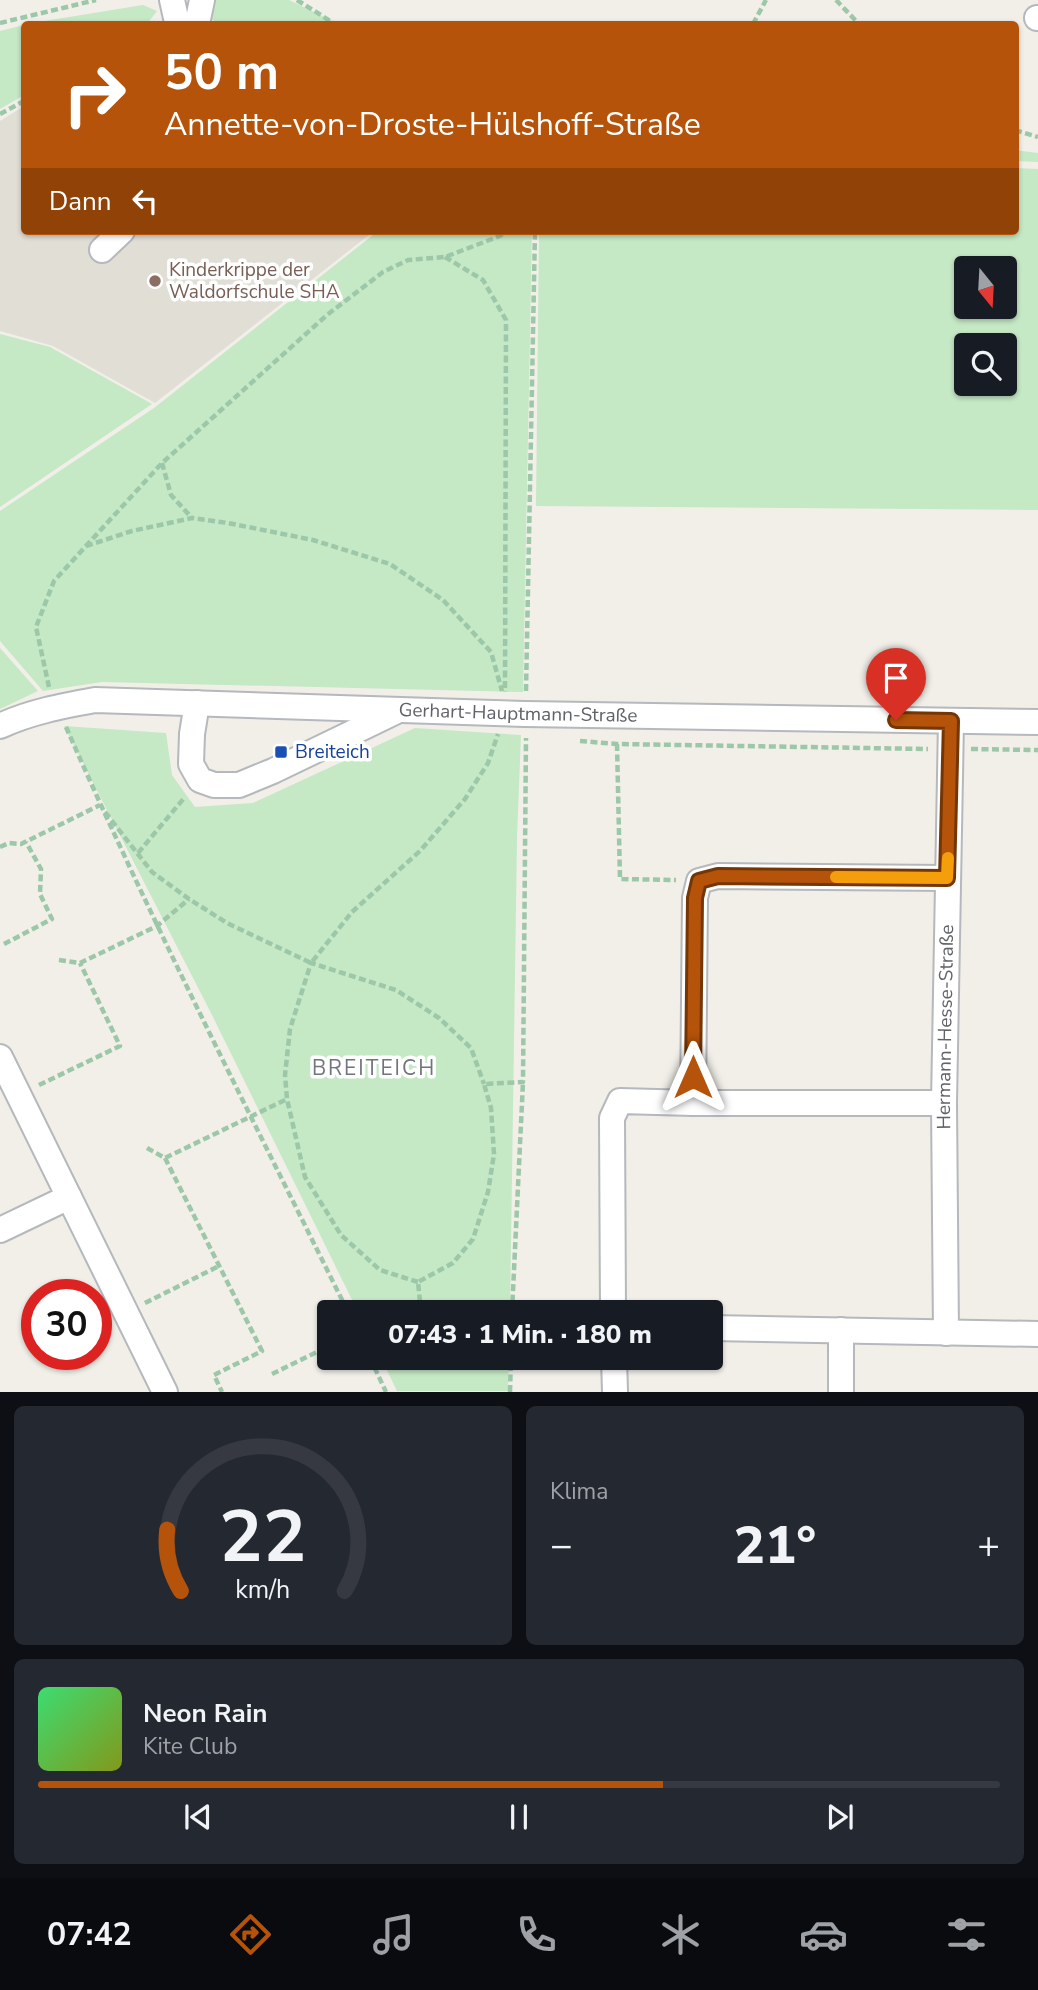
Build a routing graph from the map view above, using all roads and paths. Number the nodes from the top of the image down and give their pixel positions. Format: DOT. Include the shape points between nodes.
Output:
graph roads {
  1 [pos="96,0"];
  2 [pos="297,0"];
  3 [pos="766,0"];
  4 [pos="836,0"];
  5 [pos="330,21"];
  6 [pos="755,21"];
  7 [pos="856,21"];
  8 [pos="0,23"];
  9 [pos="21,103"];
  10 [pos="0,114"];
  11 [pos="1019,131"];
  12 [pos="1038,137"];
  13 [pos="118,235"];
  14 [pos="535,235"];
  15 [pos="102,250"];
  16 [pos="445,257"];
  17 [pos="162,463"];
  18 [pos="192,518"];
  19 [pos="85,547"];
  20 [pos="526,693"];
  21 [pos="197,703"];
  22 [pos="399,710"];
  23 [pos="505,713"];
  24 [pos="617,715"];
  25 [pos="951,721"];
  26 [pos="1038,722"];
  27 [pos="0,726"];
  28 [pos="526,731"];
  29 [pos="578,741"];
  30 [pos="617,744"];
  31 [pos="951,749"];
  32 [pos="1038,750"];
  33 [pos="200,780"];
  34 [pos="26,842"];
  35 [pos="0,847"];
  36 [pos="138,853"];
  37 [pos="947,878"];
  38 [pos="699,881"];
  39 [pos="189,899"];
  40 [pos="4,943"];
  41 [pos="59,960"];
  42 [pos="311,963"];
  43 [pos="80,964"];
  44 [pos="0,1057"];
  45 [pos="523,1082"];
  46 [pos="484,1084"];
  47 [pos="19,1095"];
  48 [pos="287,1099"];
  49 [pos="693,1103"];
  50 [pos="944,1103"];
  51 [pos="147,1148"];
  52 [pos="165,1158"];
  53 [pos="69,1197"];
  54 [pos="0,1230"];
  55 [pos="219,1266"];
  56 [pos="418,1282"];
  57 [pos="421,1300"];
  58 [pos="513,1300"];
  59 [pos="613,1300"];
  60 [pos="126,1312"];
  61 [pos="723,1328"];
  62 [pos="841,1330"];
  63 [pos="946,1333"];
  64 [pos="1038,1334"];
  65 [pos="317,1352"];
  66 [pos="376,1370"];
  67 [pos="511,1370"];
  68 [pos="614,1370"];
  69 [pos="272,1374"];
  70 [pos="165,1391"];
  71 [pos="222,1391"];
  72 [pos="386,1391"];
  73 [pos="510,1391"];
  74 [pos="615,1391"];
  75 [pos="841,1391"];
  1 -- 8 [label="path"];
  2 -- 5 [label="path"];
  3 -- 6 [label="path"];
  4 -- 7 [label="path"];
  9 -- 10 [label="path"];
  11 -- 12 [label="path"];
  13 -- 15 [label="street"];
  14 -- 20 [label="path"];
  16 -- 18 [label="path" via="483,280 506,320 505,700 491,652 443,600 390,564 313,540"];
  17 -- 18 [label="path" via="171,495"];
  18 -- 19 [label="path"];
  21 -- 22 [label="street, Gerhart-Hauptmann-Straße"];
  21 -- 27 [label="street, Gerhart-Hauptmann-Straße" via="95,700 57,706"];
  21 -- 33 [label="street" via="191,764"];
  22 -- 23 [label="street, Gerhart-Hauptmann-Straße"];
  22 -- 33 [label="street" via="239,785"];
  23 -- 24 [label="street, Gerhart-Hauptmann-Straße"];
  23 -- 42 [label="path" via="488,763 465,799 420,850 352,912"];
  24 -- 25 [label="street, Gerhart-Hauptmann-Straße"];
  24 -- 30 [label="path"];
  25 -- 26 [label="street, Gerhart-Hauptmann-Straße"];
  25 -- 31 [label="street, Hermann-Hesse-Straße"];
  28 -- 45 [label="path"];
  29 -- 30 [label="path"];
  30 -- 31 [label="path"];
  30 -- 38 [label="path" via="621,879"];
  31 -- 32 [label="path"];
  31 -- 37 [label="street, Hermann-Hesse-Straße"];
  33 -- 36 [label="path"];
  34 -- 35 [label="path"];
  34 -- 36 [label="path" via="100,804"];
  34 -- 40 [label="path" via="41,869 40,894 52,919"];
  36 -- 39 [label="path" via="152,872"];
  37 -- 38 [label="street" via="718,876"];
  37 -- 50 [label="street, Hermann-Hesse-Straße"];
  38 -- 49 [label="street" via="695,898"];
  39 -- 42 [label="path" via="227,923"];
  39 -- 43 [label="path" via="157,926"];
  41 -- 43 [label="path"];
  42 -- 46 [label="path" via="396,990 439,1018 471,1048"];
  42 -- 48 [label="path" via="290,1029"];
  43 -- 47 [label="path" via="120,1045"];
  44 -- 47 [label="street"];
  45 -- 46 [label="path"];
  45 -- 58 [label="path"];
  46 -- 56 [label="path" via="491,1108 494,1154 473,1239 453,1263"];
  47 -- 53 [label="street"];
  48 -- 52 [label="path"];
  48 -- 56 [label="path" via="305,1177 341,1235 380,1270"];
  49 -- 50 [label="street"];
  49 -- 59 [label="street" via="620,1101 611,1118"];
  50 -- 63 [label="street, Hermann-Hesse-Straße"];
  51 -- 52 [label="path"];
  52 -- 55 [label="path"];
  53 -- 54 [label="street"];
  53 -- 60 [label="street"];
  55 -- 60 [label="path"];
  55 -- 71 [label="path" via="262,1351 214,1375"];
  56 -- 57 [label="path"];
  60 -- 70 [label="street"];
  61 -- 62 [label="street"];
  62 -- 63 [label="street"];
  62 -- 75 [label="street"];
  63 -- 64 [label="street"];
  65 -- 69 [label="path"];
  66 -- 72 [label="path"];
  67 -- 73 [label="path"];
  68 -- 74 [label="street"];
}
